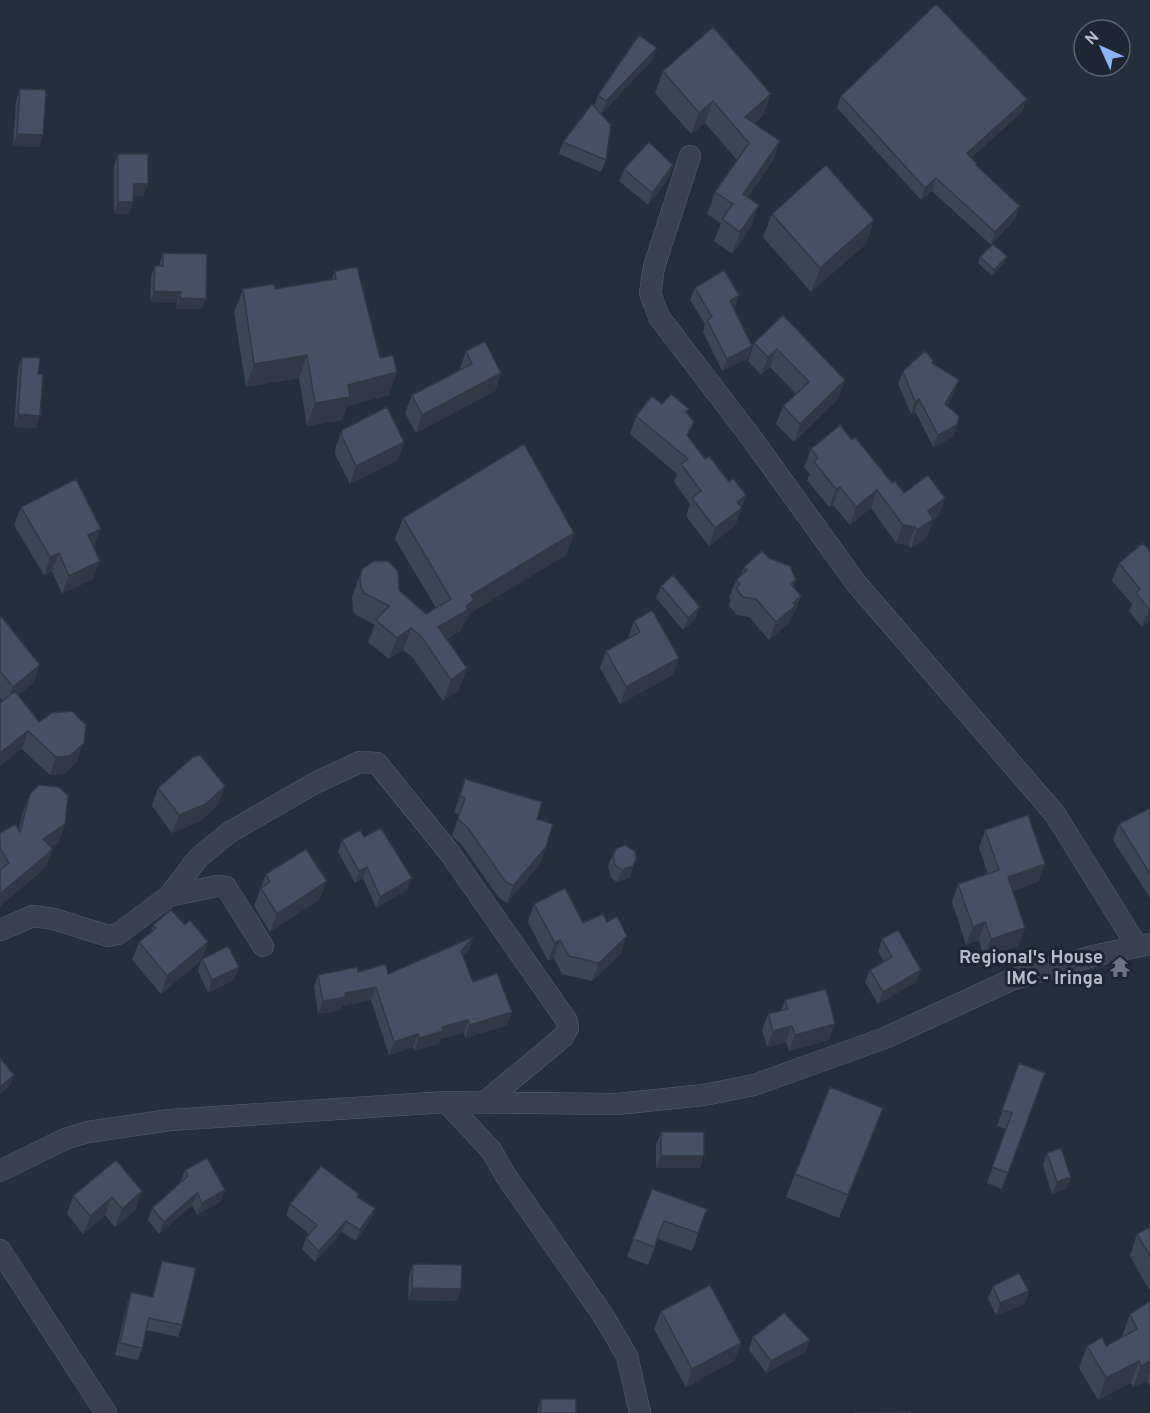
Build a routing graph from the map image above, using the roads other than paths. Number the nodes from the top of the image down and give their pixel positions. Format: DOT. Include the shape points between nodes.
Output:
graph roads {
  1 [pos="690,156"];
  2 [pos="169,896"];
  3 [pos="0,930"];
  4 [pos="1143,945"];
  5 [pos="263,946"];
  6 [pos="486,1101"];
  7 [pos="446,1102"];
  8 [pos="0,1171"];
  9 [pos="0,1250"];
  10 [pos="106,1413"];
  11 [pos="640,1413"];
  1 -- 4 [label="street" via="654,267 650,293 659,317 855,583 1055,814"];
  2 -- 3 [label="street" via="113,935 33,916"];
  2 -- 5 [label="street" via="226,887"];
  2 -- 6 [label="street" via="199,857 230,832 360,762 381,765 449,852 567,1021 563,1037"];
  4 -- 6 [label="street" via="1011,980 885,1038 754,1085 704,1095 617,1104"];
  6 -- 7 [label="street"];
  7 -- 8 [label="street" via="132,1125 65,1139"];
  7 -- 11 [label="street" via="491,1150 603,1315 627,1356"];
  9 -- 10 [label="street"];
}
